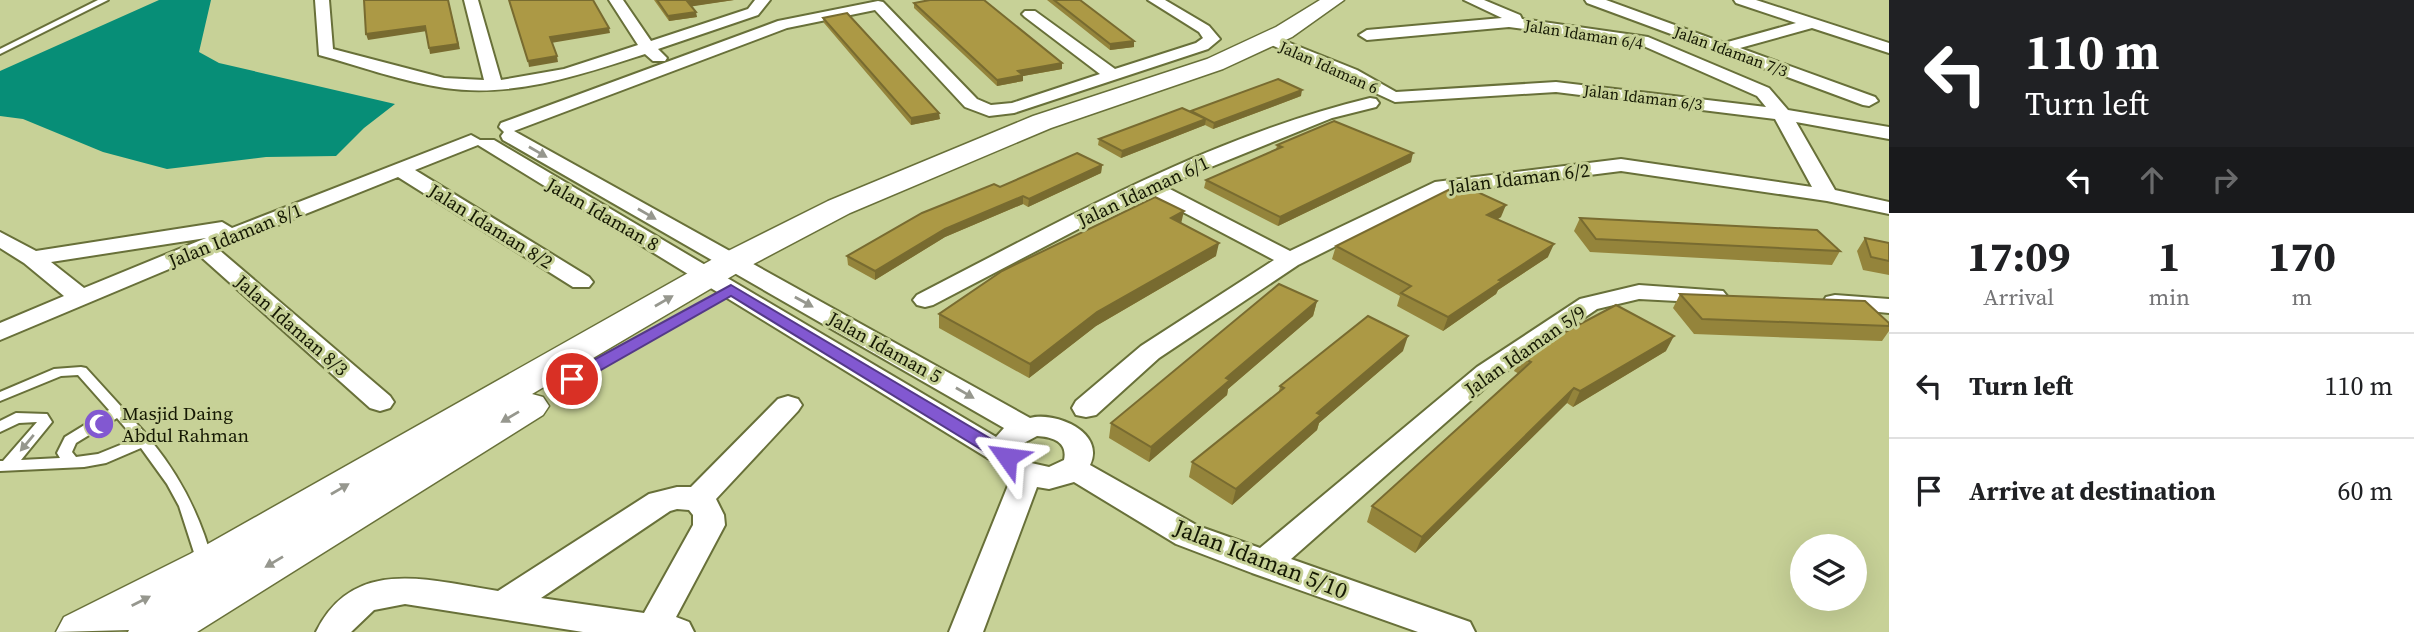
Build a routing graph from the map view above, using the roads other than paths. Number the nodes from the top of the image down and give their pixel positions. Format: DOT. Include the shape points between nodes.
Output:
graph roads {
  1 [pos="104,0"];
  2 [pos="322,0"];
  3 [pos="471,0"];
  4 [pos="616,0"];
  5 [pos="1156,0"];
  6 [pos="1334,0"];
  7 [pos="1359,0"];
  8 [pos="1471,0"];
  9 [pos="1592,0"];
  10 [pos="1741,0"];
  11 [pos="762,3"];
  12 [pos="879,3"];
  13 [pos="1030,14"];
  14 [pos="1812,23"];
  15 [pos="1531,25"];
  16 [pos="1367,35"];
  17 [pos="1270,47"];
  18 [pos="648,48"];
  19 [pos="1723,48"];
  20 [pos="1889,48"];
  21 [pos="0,52"];
  22 [pos="668,66"];
  23 [pos="1114,76"];
  24 [pos="494,86"];
  25 [pos="1392,96"];
  26 [pos="1368,99"];
  27 [pos="1869,101"];
  28 [pos="1782,114"];
  29 [pos="509,131"];
  30 [pos="1889,132"];
  31 [pos="479,142"];
  32 [pos="401,170"];
  33 [pos="1147,185"];
  34 [pos="605,190"];
  35 [pos="1827,195"];
  36 [pos="583,201"];
  37 [pos="1889,208"];
  38 [pos="266,222"];
  39 [pos="0,239"];
  40 [pos="203,247"];
  41 [pos="32,258"];
  42 [pos="1290,260"];
  43 [pos="732,276"];
  44 [pos="581,282"];
  45 [pos="1736,297"];
  46 [pos="81,298"];
  47 [pos="925,300"];
  48 [pos="1806,301"];
  49 [pos="1889,306"];
  50 [pos="0,332"];
  51 [pos="0,397"];
  52 [pos="380,402"];
  53 [pos="788,405"];
  54 [pos="1086,408"];
  55 [pos="118,411"];
  56 [pos="0,427"];
  57 [pos="1025,428"];
  58 [pos="146,440"];
  59 [pos="71,461"];
  60 [pos="4,466"];
  61 [pos="1017,466"];
  62 [pos="1073,468"];
  63 [pos="697,500"];
  64 [pos="1263,564"];
  65 [pos="206,567"];
  66 [pos="502,606"];
  67 [pos="203,615"];
  68 [pos="335,629"];
  69 [pos="660,631"];
  70 [pos="81,632"];
  71 [pos="153,632"];
  72 [pos="966,632"];
  73 [pos="1458,632"];
  1 -- 21 [label="lane"];
  2 -- 24 [label="street" via="325,52 444,83"];
  3 -- 24 [label="street"];
  4 -- 18 [label="street"];
  5 -- 23 [label="street" via="1204,29 1212,39"];
  6 -- 17 [label="main road"];
  7 -- 17 [label="main road" via="1329,23"];
  8 -- 15 [label="street"];
  9 -- 19 [label="street, Jalan Idaman 7/3"];
  10 -- 14 [label="street"];
  11 -- 18 [label="street" via="753,12"];
  12 -- 22 [label="street" via="783,24"];
  12 -- 23 [label="street" via="971,103 989,111 1014,108"];
  13 -- 23 [label="street"];
  14 -- 19 [label="street"];
  14 -- 20 [label="street"];
  15 -- 16 [label="street, Jalan Idaman 6/4" via="1489,23"];
  15 -- 28 [label="street, Jalan Idaman 6/4" via="1642,40 1753,86"];
  17 -- 25 [label="street, Jalan Idaman 6" via="1351,74"];
  17 -- 26 [label="street, Jalan Idaman 6" via="1336,78"];
  17 -- 43 [label="main road" via="1042,122 942,162 839,207"];
  18 -- 22 [label="street"];
  18 -- 24 [label="street" via="567,74"];
  19 -- 27 [label="street, Jalan Idaman 7/3"];
  22 -- 29 [label="street"];
  25 -- 26 [label="street, Jalan Idaman 6/3" via="1400,102 1394,107"];
  25 -- 28 [label="street, Jalan Idaman 6/3" via="1556,87"];
  26 -- 33 [label="street, Jalan Idaman 6/1"];
  28 -- 30 [label="street, Jalan Idaman 6/3"];
  28 -- 35 [label="street, Jalan Idaman 6/4"];
  29 -- 31 [label="street, Jalan Idaman 8/1" via="496,125 477,130 470,136"];
  29 -- 34 [label="street, Jalan Idaman 8, one-way"];
  31 -- 32 [label="street, Jalan Idaman 8/1"];
  31 -- 36 [label="street, Jalan Idaman 8"];
  32 -- 38 [label="street, Jalan Idaman 8/1"];
  32 -- 44 [label="street, Jalan Idaman 8/2"];
  33 -- 42 [label="street"];
  33 -- 47 [label="street, Jalan Idaman 6/1"];
  34 -- 36 [label="street"];
  34 -- 43 [label="street, Jalan Idaman 8, one-way"];
  35 -- 37 [label="street, Jalan Idaman 6/2"];
  35 -- 42 [label="street, Jalan Idaman 6/2" via="1621,165 1435,188"];
  36 -- 43 [label="street, Jalan Idaman 8"];
  38 -- 40 [label="street, Jalan Idaman 8/1"];
  38 -- 41 [label="street"];
  39 -- 41 [label="street"];
  40 -- 46 [label="street, Jalan Idaman 8/1"];
  40 -- 52 [label="street, Jalan Idaman 8/3"];
  41 -- 46 [label="street"];
  42 -- 54 [label="street, Jalan Idaman 6/2" via="1150,352"];
  43 -- 57 [label="street, Jalan Idaman 5, one-way"];
  43 -- 61 [label="street, Jalan Idaman 5"];
  65 -- 43 [label="main road, one-way"];
  43 -- 67 [label="main road, one-way"];
  45 -- 64 [label="street, Jalan Idaman 5/9" via="1639,292 1589,304 1486,373"];
  46 -- 50 [label="street, Jalan Idaman 8/1"];
  48 -- 49 [label="street"];
  51 -- 55 [label="lane" via="73,370 81,371"];
  53 -- 63 [label="street"];
  55 -- 58 [label="lane"];
  55 -- 59 [label="lane" via="69,440 64,453"];
  56 -- 60 [label="lane, one-way" via="16,418 42,417 45,422"];
  57 -- 61 [label="street" via="1008,439 1005,448"];
  57 -- 62 [label="street" via="1048,426 1070,435 1079,452"];
  58 -- 59 [label="lane" via="102,459"];
  58 -- 65 [label="lane" via="174,479 200,537"];
  59 -- 60 [label="lane"];
  61 -- 62 [label="street" via="1052,477"];
  61 -- 72 [label="street"];
  62 -- 64 [label="street, Jalan Idaman 5/10" via="1187,535"];
  63 -- 66 [label="street" via="674,497 660,502"];
  63 -- 69 [label="street" via="710,514 709,525"];
  64 -- 73 [label="street, Jalan Idaman 5/10"];
  65 -- 67 [label="lane"];
  70 -- 65 [label="main road, one-way"];
  66 -- 68 [label="street" via="385,591 366,596 350,608"];
  66 -- 69 [label="street"];
  67 -- 71 [label="main road"];
}
